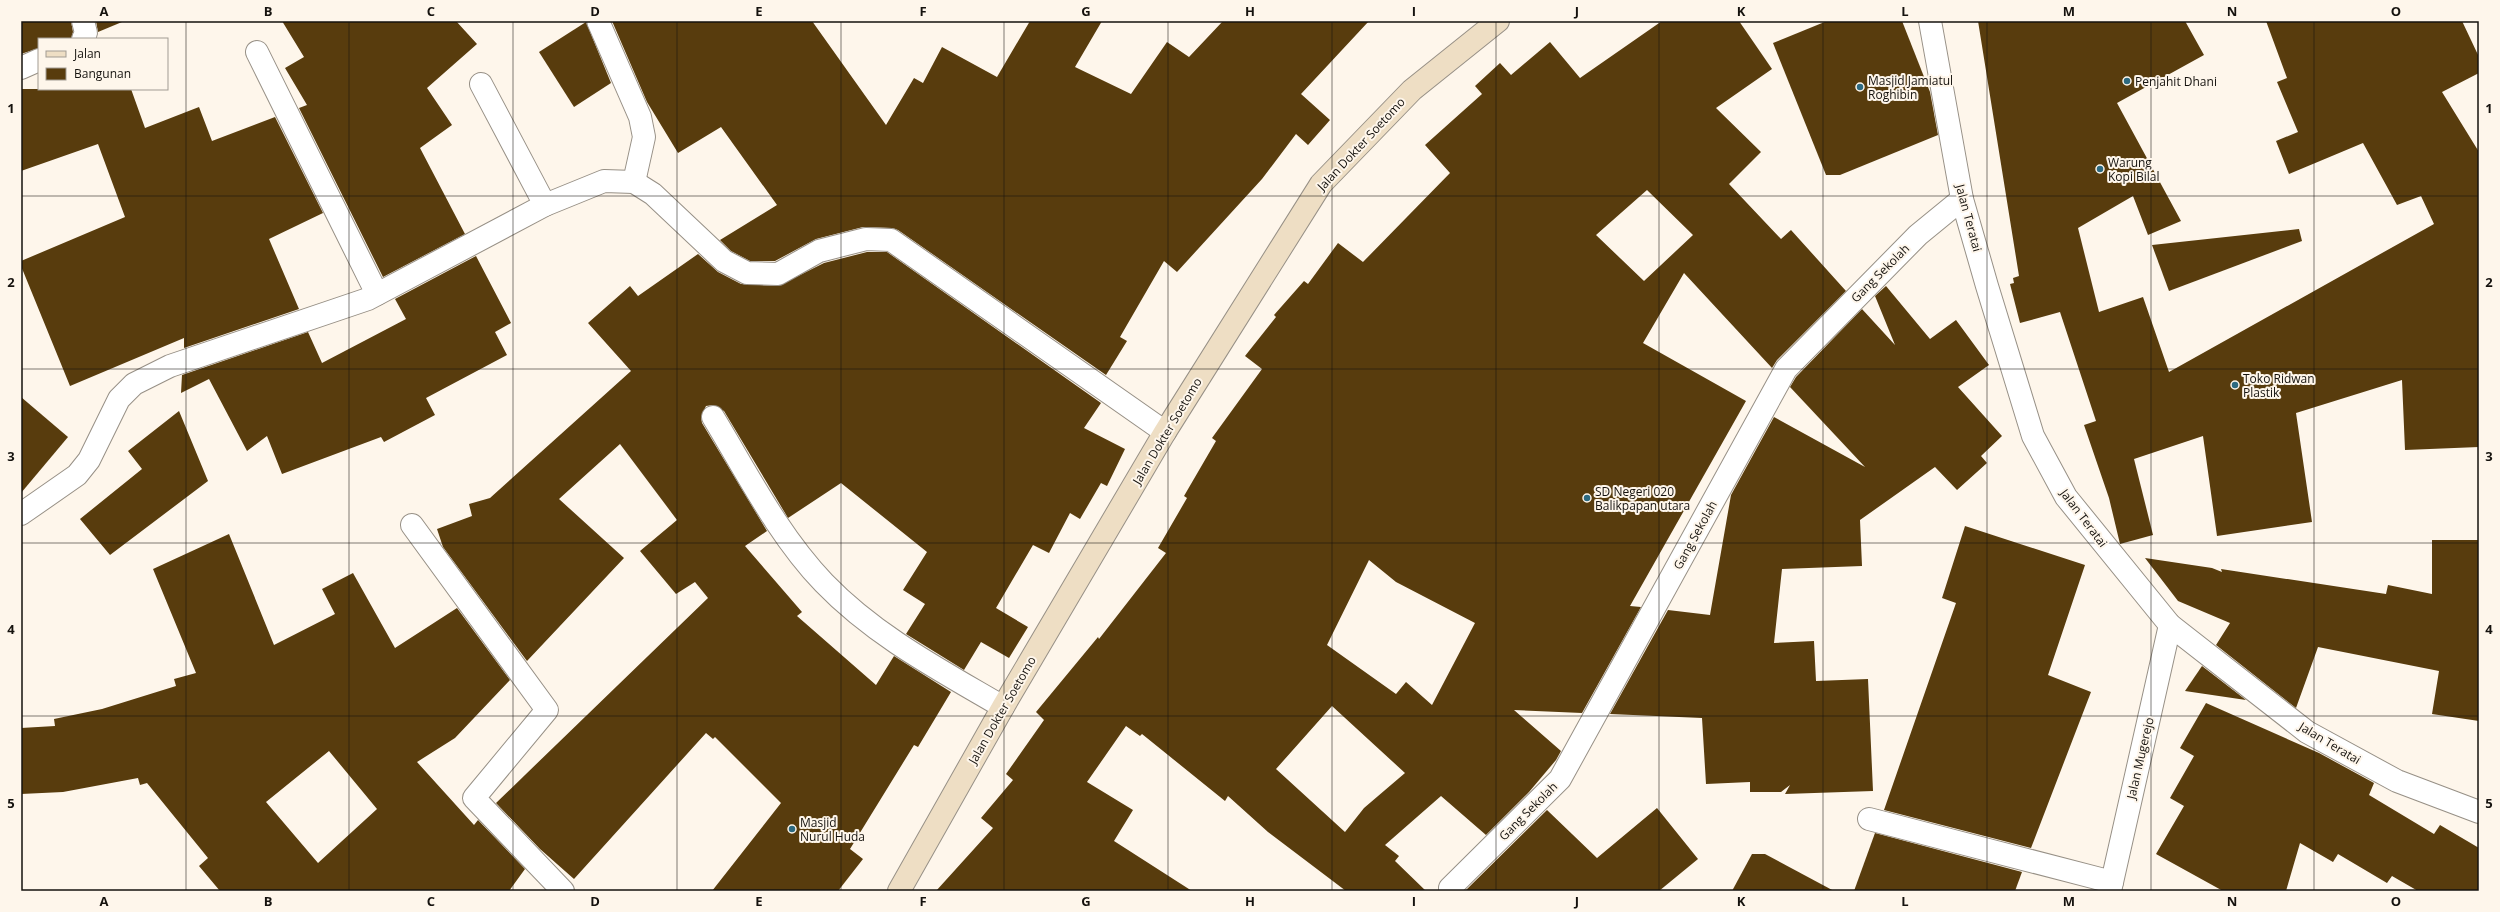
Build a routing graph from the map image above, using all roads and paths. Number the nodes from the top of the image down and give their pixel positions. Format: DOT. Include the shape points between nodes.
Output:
graph roads {
  1 [pos="84,21"];
  2 [pos="598,21"];
  3 [pos="1498,21"];
  4 [pos="1930,21"];
  5 [pos="84,38"];
  6 [pos="257,52"];
  7 [pos="38,60"];
  8 [pos="21,68"];
  9 [pos="481,84"];
  10 [pos="634,182"];
  11 [pos="1962,199"];
  12 [pos="545,205"];
  13 [pos="377,294"];
  14 [pos="713,417"];
  15 [pos="1166,432"];
  16 [pos="21,514"];
  17 [pos="412,525"];
  18 [pos="2170,625"];
  19 [pos="1003,707"];
  20 [pos="2479,812"];
  21 [pos="1869,819"];
  22 [pos="2111,886"];
  23 [pos="1450,888"];
  24 [pos="563,891"];
  25 [pos="898,891"];
  1 -- 5 [label="street" via="86,33"];
  2 -- 10 [label="street" via="640,117 644,137"];
  3 -- 15 [label="street, Jalan Dokter Soetomo" via="1412,90 1321,184"];
  4 -- 11 [label="street, Jalan Teratai"];
  6 -- 13 [label="street"];
  7 -- 8 [label="street"];
  9 -- 12 [label="street"];
  10 -- 12 [label="street" via="604,181"];
  10 -- 15 [label="street" via="653,194 724,261 747,274 778,274 819,251 866,239 891,240"];
  11 -- 18 [label="street, Jalan Teratai" via="2033,436 2066,497"];
  11 -- 23 [label="street, Gang Sekolah" via="1918,235 1786,369 1560,779"];
  12 -- 13 [label="street"];
  13 -- 16 [label="street" via="170,366 134,384 119,399 89,460 77,475"];
  14 -- 19 [label="street" via="790,542 824,583 899,646"];
  15 -- 19 [label="street, Jalan Dokter Soetomo"];
  17 -- 24 [label="street" via="546,710 474,798"];
  18 -- 20 [label="street, Jalan Teratai" via="2307,732 2397,781"];
  18 -- 22 [label="street, Jalan Mugerejo"];
  19 -- 25 [label="street, Jalan Dokter Soetomo"];
  21 -- 22 [label="street"];
}
